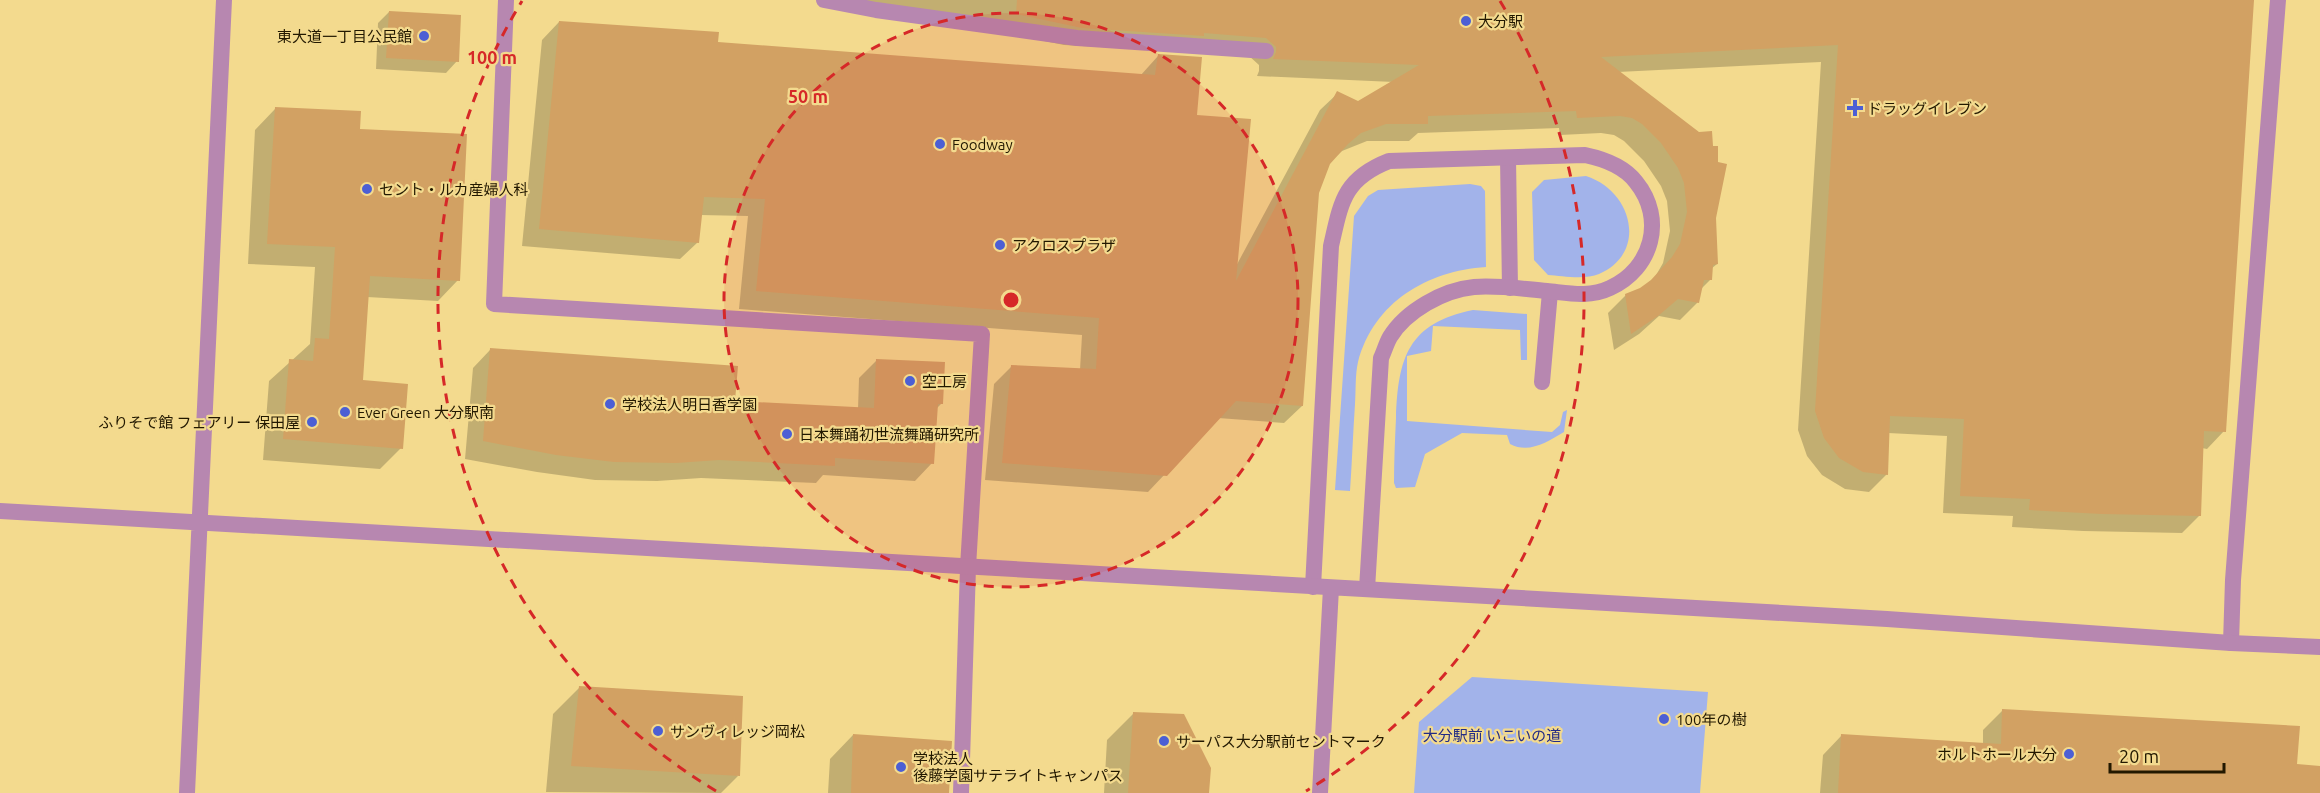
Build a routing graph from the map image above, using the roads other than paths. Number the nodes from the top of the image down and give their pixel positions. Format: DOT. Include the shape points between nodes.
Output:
graph roads {
  1 [pos="224,0"];
  2 [pos="506,0"];
  3 [pos="824,0"];
  4 [pos="2278,0"];
  5 [pos="876,5"];
  6 [pos="1266,51"];
  7 [pos="1508,158"];
  8 [pos="1510,288"];
  9 [pos="1550,292"];
  10 [pos="1542,382"];
  11 [pos="0,511"];
  12 [pos="200,521"];
  13 [pos="968,567"];
  14 [pos="1313,587"];
  15 [pos="1331,588"];
  16 [pos="1367,589"];
  17 [pos="2231,643"];
  18 [pos="2320,646"];
  19 [pos="187,793"];
  20 [pos="961,793"];
  21 [pos="1320,793"];
  1 -- 12 [label="street"];
  2 -- 13 [label="street" via="494,304 982,334"];
  3 -- 5 [label="street"];
  4 -- 17 [label="street"];
  5 -- 6 [label="street" via="1077,38"];
  7 -- 8 [label="street"];
  7 -- 9 [label="street" via="1585,155 1605,160 1636,181 1649,202 1650,247 1641,266 1608,289 1583,295"];
  7 -- 14 [label="street" via="1389,161 1369,169 1341,202 1331,246"];
  8 -- 9 [label="street"];
  8 -- 16 [label="street" via="1473,287 1446,293 1412,313 1390,337 1381,358"];
  9 -- 10 [label="street"];
  11 -- 12 [label="street"];
  12 -- 13 [label="street"];
  12 -- 19 [label="street"];
  13 -- 14 [label="street"];
  13 -- 20 [label="street"];
  14 -- 15 [label="street"];
  15 -- 16 [label="street"];
  15 -- 21 [label="street"];
  16 -- 17 [label="street"];
  17 -- 18 [label="street"];
}
